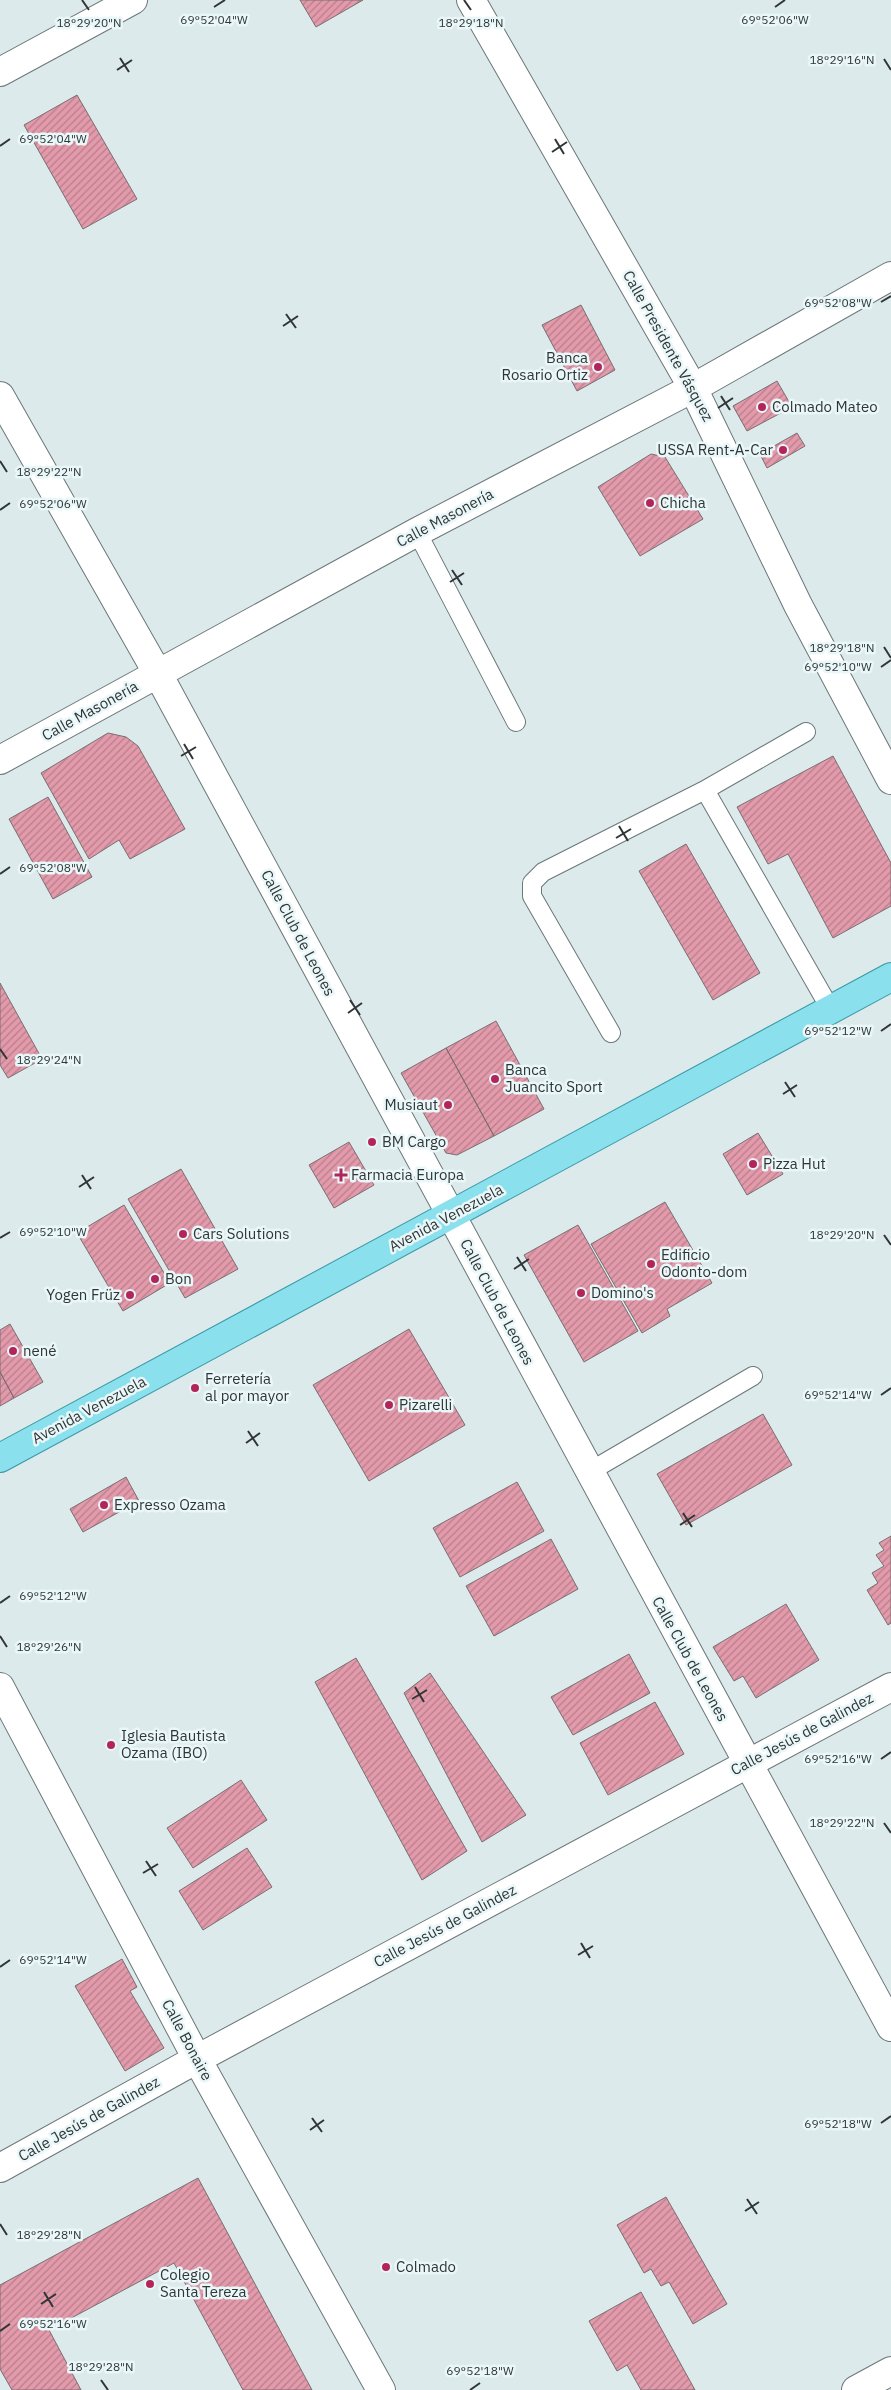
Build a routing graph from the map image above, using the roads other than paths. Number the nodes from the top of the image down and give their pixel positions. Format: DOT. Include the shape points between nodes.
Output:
graph roads {
  1 [pos="133,0"];
  2 [pos="471,0"];
  3 [pos="0,72"];
  4 [pos="891,276"];
  5 [pos="693,388"];
  6 [pos="0,396"];
  7 [pos="417,532"];
  8 [pos="158,674"];
  9 [pos="516,722"];
  10 [pos="806,732"];
  11 [pos="0,760"];
  12 [pos="891,780"];
  13 [pos="705,790"];
  14 [pos="891,978"];
  15 [pos="831,1010"];
  16 [pos="611,1032"];
  17 [pos="450,1215"];
  18 [pos="753,1376"];
  19 [pos="0,1458"];
  20 [pos="589,1472"];
  21 [pos="891,1686"];
  22 [pos="0,1687"];
  23 [pos="747,1764"];
  24 [pos="891,2026"];
  25 [pos="197,2060"];
  26 [pos="0,2168"];
  27 [pos="891,2371"];
  28 [pos="380,2390"];
  29 [pos="856,2390"];
  1 -- 3 [label="street"];
  2 -- 5 [label="street, Calle Presidente Vásquez"];
  4 -- 5 [label="street, Calle Masonería"];
  5 -- 7 [label="street, Calle Masonería"];
  5 -- 12 [label="street, Calle Presidente Vásquez" via="798,605"];
  6 -- 8 [label="street, Calle Club de Leones"];
  7 -- 8 [label="street, Calle Masonería"];
  7 -- 9 [label="lane"];
  8 -- 11 [label="street, Calle Masonería"];
  8 -- 17 [label="street, Calle Club de Leones"];
  10 -- 13 [label="lane"];
  13 -- 15 [label="lane"];
  13 -- 16 [label="lane" via="543,872 532,882 532,896"];
  14 -- 15 [label="main road, Avenida Venezuela"];
  15 -- 17 [label="main road, Avenida Venezuela"];
  17 -- 19 [label="main road, Avenida Venezuela"];
  17 -- 20 [label="street, Calle Club de Leones"];
  18 -- 20 [label="lane"];
  20 -- 23 [label="street, Calle Club de Leones"];
  21 -- 23 [label="street, Calle Jesús de Galindez"];
  22 -- 25 [label="street, Calle Bonaire"];
  23 -- 24 [label="street, Calle Club de Leones"];
  23 -- 25 [label="street, Calle Jesús de Galindez"];
  25 -- 26 [label="street, Calle Jesús de Galindez"];
  25 -- 28 [label="street, Calle Bonaire"];
  27 -- 29 [label="street"];
}
